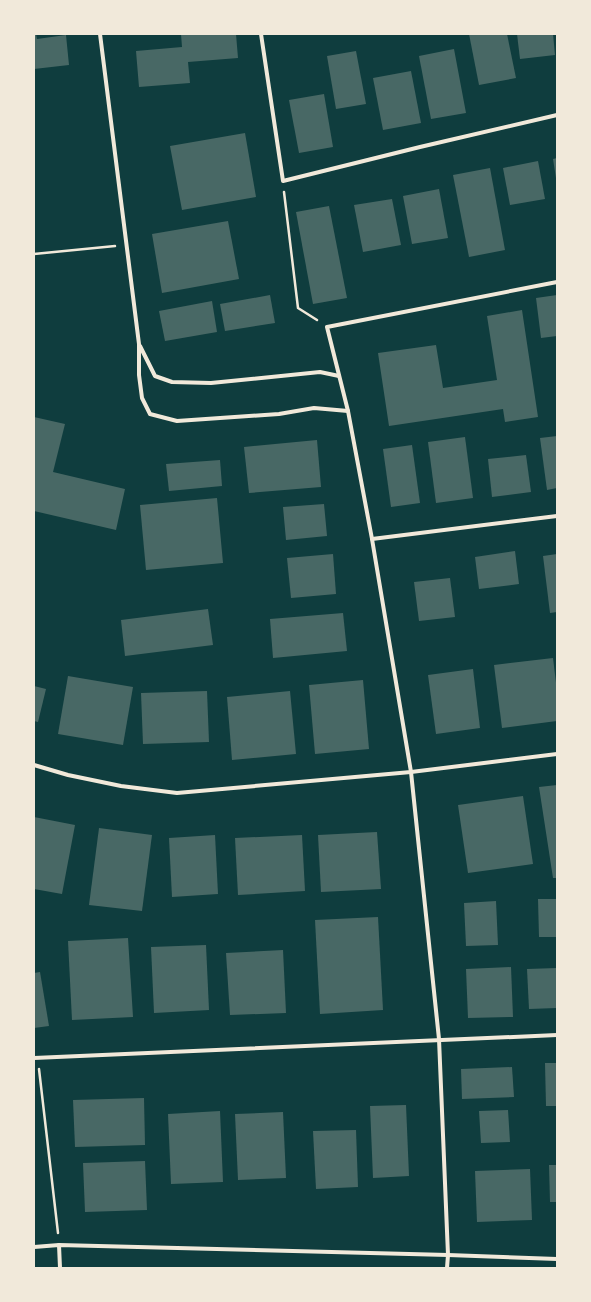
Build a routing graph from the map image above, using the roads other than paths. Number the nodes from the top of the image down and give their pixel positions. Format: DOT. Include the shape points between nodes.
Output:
graph roads {
  1 [pos="100,34"];
  2 [pos="260,34"];
  3 [pos="557,115"];
  4 [pos="557,282"];
  5 [pos="139,344"];
  6 [pos="339,376"];
  7 [pos="348,411"];
  8 [pos="557,516"];
  9 [pos="372,539"];
  10 [pos="557,754"];
  11 [pos="34,765"];
  12 [pos="411,772"];
  13 [pos="557,1034"];
  14 [pos="439,1039"];
  15 [pos="36,1059"];
  16 [pos="59,1245"];
  17 [pos="34,1247"];
  18 [pos="448,1254"];
  19 [pos="557,1259"];
  20 [pos="60,1268"];
  21 [pos="447,1268"];
  1 -- 5 [label="street"];
  2 -- 3 [label="street" via="283,181"];
  4 -- 6 [label="street" via="327,327"];
  5 -- 6 [label="street" via="155,376 172,382 211,383 320,372"];
  5 -- 7 [label="street" via="142,398 150,414 177,421 279,414 314,408"];
  6 -- 7 [label="street"];
  7 -- 9 [label="street"];
  8 -- 9 [label="street"];
  9 -- 12 [label="street"];
  10 -- 12 [label="street"];
  11 -- 12 [label="street" via="121,786 177,793"];
  12 -- 14 [label="street"];
  13 -- 14 [label="street"];
  14 -- 15 [label="street"];
  14 -- 18 [label="street"];
  16 -- 17 [label="street"];
  16 -- 18 [label="street"];
  16 -- 20 [label="street"];
  18 -- 19 [label="street"];
  18 -- 21 [label="street"];
}
